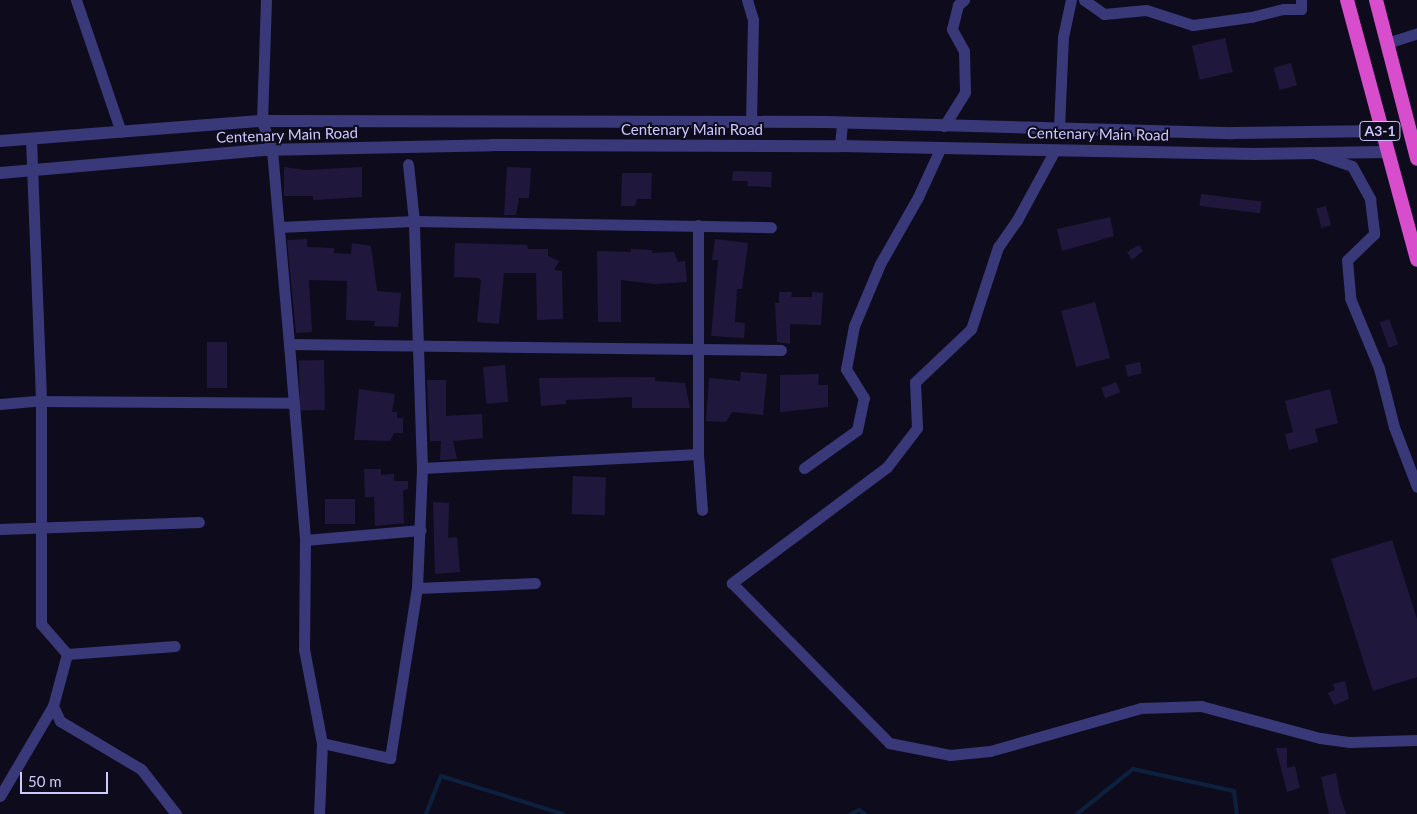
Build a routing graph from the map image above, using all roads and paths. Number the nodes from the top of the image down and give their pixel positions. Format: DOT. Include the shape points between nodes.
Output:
graph roads {
  1 [pos="76,0"];
  2 [pos="266,0"];
  3 [pos="747,0"];
  4 [pos="964,0"];
  5 [pos="1071,0"];
  6 [pos="1084,0"];
  7 [pos="1301,0"];
  8 [pos="1346,0"];
  9 [pos="1376,0"];
  10 [pos="1417,33"];
  11 [pos="1387,43"];
  12 [pos="262,121"];
  13 [pos="751,122"];
  14 [pos="842,123"];
  15 [pos="944,126"];
  16 [pos="1059,128"];
  17 [pos="1380,131"];
  18 [pos="121,132"];
  19 [pos="31,139"];
  20 [pos="0,141"];
  21 [pos="840,146"];
  22 [pos="941,147"];
  23 [pos="272,150"];
  24 [pos="1055,150"];
  25 [pos="1386,152"];
  26 [pos="1315,153"];
  27 [pos="1417,159"];
  28 [pos="408,164"];
  29 [pos="32,170"];
  30 [pos="0,172"];
  31 [pos="414,221"];
  32 [pos="698,225"];
  33 [pos="279,227"];
  34 [pos="771,227"];
  35 [pos="1417,260"];
  36 [pos="289,344"];
  37 [pos="417,346"];
  38 [pos="781,350"];
  39 [pos="699,351"];
  40 [pos="41,401"];
  41 [pos="294,403"];
  42 [pos="0,404"];
  43 [pos="698,454"];
  44 [pos="422,468"];
  45 [pos="804,468"];
  46 [pos="1417,487"];
  47 [pos="702,510"];
  48 [pos="199,522"];
  49 [pos="0,529"];
  50 [pos="40,529"];
  51 [pos="422,530"];
  52 [pos="305,540"];
  53 [pos="535,583"];
  54 [pos="417,588"];
  55 [pos="175,646"];
  56 [pos="67,654"];
  57 [pos="53,706"];
  58 [pos="1417,740"];
  59 [pos="322,743"];
  60 [pos="0,796"];
  61 [pos="176,814"];
  62 [pos="319,814"];
  1 -- 18 [label="street"];
  2 -- 12 [label="street"];
  3 -- 13 [label="street" via="753,20"];
  4 -- 15 [label="street" via="958,5 952,30 964,51 965,92"];
  5 -- 16 [label="street" via="1063,37"];
  6 -- 7 [label="street" via="1104,14 1146,10 1193,25 1251,18 1283,9 1301,9"];
  8 -- 17 [label="highway, A3-1"];
  9 -- 11 [label="highway"];
  10 -- 11 [label="street"];
  11 -- 27 [label="highway"];
  12 -- 13 [label="street, Centenary Main Road"];
  12 -- 18 [label="street, Centenary Main Road"];
  12 -- 23 [label="street"];
  13 -- 14 [label="street, Centenary Main Road"];
  14 -- 15 [label="street, Centenary Main Road"];
  14 -- 21 [label="street"];
  15 -- 16 [label="street, Centenary Main Road"];
  16 -- 17 [label="street, Centenary Main Road"];
  17 -- 25 [label="highway, A3-1"];
  18 -- 19 [label="street, Centenary Main Road"];
  19 -- 20 [label="street, Centenary Main Road"];
  19 -- 29 [label="street"];
  21 -- 22 [label="street, Centenary Main Road"];
  21 -- 23 [label="street, Centenary Main Road" via="492,145"];
  22 -- 24 [label="street, Centenary Main Road"];
  22 -- 45 [label="street" via="918,197 884,256 854,326 846,369 864,398 857,430"];
  23 -- 29 [label="street, Centenary Main Road"];
  23 -- 33 [label="street"];
  24 -- 26 [label="street, Centenary Main Road"];
  24 -- 58 [label="street" via="1017,220 998,247 970,329 915,382 917,428 887,468 732,583 889,743 950,756 990,751 1141,708 1201,706 1320,738 1350,742"];
  25 -- 26 [label="street, Centenary Main Road"];
  25 -- 35 [label="highway, A3-1"];
  26 -- 46 [label="street" via="1352,166 1370,199 1374,234 1347,260 1350,298 1379,368 1394,427"];
  28 -- 31 [label="street"];
  29 -- 30 [label="street, Centenary Main Road"];
  29 -- 40 [label="street"];
  31 -- 32 [label="street"];
  31 -- 33 [label="street"];
  31 -- 37 [label="street"];
  32 -- 34 [label="street"];
  32 -- 39 [label="street"];
  33 -- 36 [label="street"];
  36 -- 37 [label="street"];
  36 -- 41 [label="street"];
  37 -- 39 [label="street"];
  37 -- 44 [label="street"];
  38 -- 39 [label="street"];
  39 -- 43 [label="street"];
  40 -- 41 [label="street"];
  40 -- 42 [label="street"];
  40 -- 50 [label="street"];
  41 -- 52 [label="street"];
  43 -- 44 [label="street"];
  43 -- 47 [label="street"];
  44 -- 51 [label="street"];
  48 -- 50 [label="street"];
  49 -- 50 [label="street"];
  50 -- 56 [label="street" via="41,624"];
  51 -- 52 [label="street"];
  51 -- 54 [label="street"];
  52 -- 59 [label="street" via="304,649"];
  53 -- 54 [label="street"];
  54 -- 59 [label="street" via="390,758"];
  55 -- 56 [label="street"];
  56 -- 57 [label="street"];
  57 -- 60 [label="street"];
  57 -- 61 [label="street" via="60,721 141,769"];
  59 -- 62 [label="street"];
}
